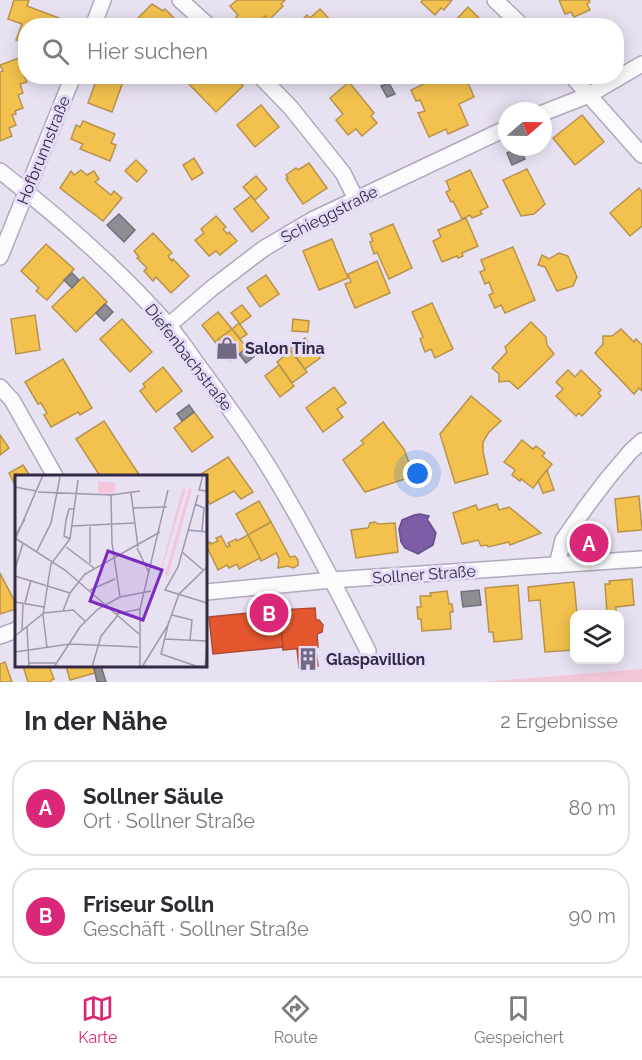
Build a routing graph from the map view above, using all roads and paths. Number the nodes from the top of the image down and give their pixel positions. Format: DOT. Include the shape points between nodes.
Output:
graph roads {
  1 [pos="103,0"];
  2 [pos="180,0"];
  3 [pos="495,0"];
  4 [pos="96,18"];
  5 [pos="200,18"];
  6 [pos="514,18"];
  7 [pos="642,63"];
  8 [pos="624,74"];
  9 [pos="70,84"];
  10 [pos="268,84"];
  11 [pos="579,84"];
  12 [pos="607,84"];
  13 [pos="589,95"];
  14 [pos="552,109"];
  15 [pos="498,132"];
  16 [pos="642,155"];
  17 [pos="0,171"];
  18 [pos="26,191"];
  19 [pos="356,199"];
  20 [pos="0,257"];
  21 [pos="168,326"];
  22 [pos="0,387"];
  23 [pos="642,441"];
  24 [pos="54,475"];
  25 [pos="642,559"];
  26 [pos="557,565"];
  27 [pos="333,580"];
  28 [pos="207,592"];
  29 [pos="15,630"];
  30 [pos="0,636"];
  31 [pos="368,651"];
  1 -- 4 [label="street"];
  2 -- 5 [label="street"];
  3 -- 6 [label="street"];
  7 -- 8 [label="street"];
  9 -- 18 [label="street, Hofbrunnstraße"];
  10 -- 19 [label="street" via="344,173"];
  11 -- 13 [label="street"];
  12 -- 13 [label="street"];
  13 -- 14 [label="street"];
  13 -- 16 [label="street"];
  15 -- 19 [label="street, Schieggstraße"];
  17 -- 18 [label="street, Diefenbachstraße"];
  18 -- 20 [label="street, Hofbrunnstraße"];
  18 -- 21 [label="street, Diefenbachstraße" via="107,263"];
  19 -- 21 [label="street, Schieggstraße" via="262,249"];
  21 -- 27 [label="street, Diefenbachstraße" via="280,484"];
  22 -- 24 [label="street" via="12,400"];
  23 -- 26 [label="street" via="580,515 563,540"];
  25 -- 26 [label="street, Sollner Straße"];
  26 -- 27 [label="street, Sollner Straße"];
  27 -- 28 [label="street, Sollner Straße"];
  27 -- 31 [label="street, Diefenbachstraße"];
  29 -- 30 [label="street"];
}
